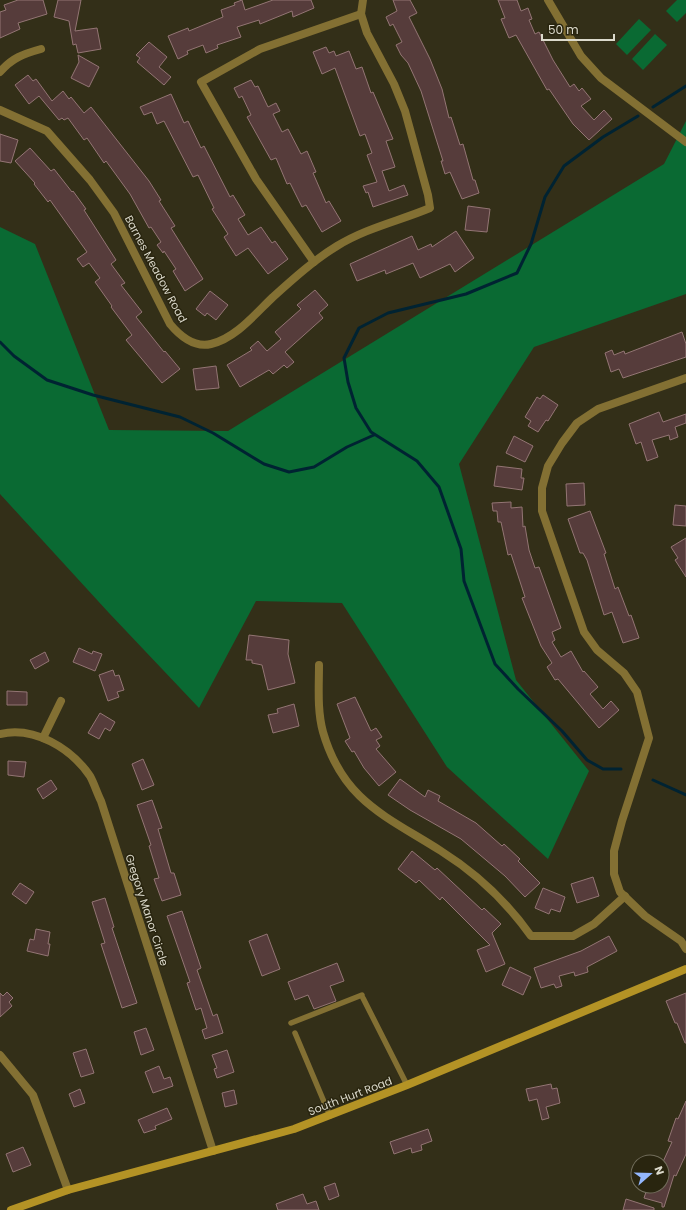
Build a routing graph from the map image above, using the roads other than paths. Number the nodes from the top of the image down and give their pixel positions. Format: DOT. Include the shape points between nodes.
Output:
graph roads {
  1 [pos="363,0"];
  2 [pos="548,0"];
  3 [pos="361,14"];
  4 [pos="41,49"];
  5 [pos="0,72"];
  6 [pos="0,110"];
  7 [pos="686,142"];
  8 [pos="314,262"];
  9 [pos="686,378"];
  10 [pos="319,665"];
  11 [pos="61,701"];
  12 [pos="0,734"];
  13 [pos="43,738"];
  14 [pos="625,896"];
  15 [pos="686,949"];
  16 [pos="686,969"];
  17 [pos="290,1023"];
  18 [pos="295,1033"];
  19 [pos="0,1055"];
  20 [pos="407,1085"];
  21 [pos="330,1116"];
  22 [pos="213,1151"];
  23 [pos="68,1190"];
  24 [pos="11,1210"];
  1 -- 3 [label="street, Barnes Meadow Road"];
  2 -- 7 [label="street" via="582,56 601,78"];
  3 -- 8 [label="street, Barnes Meadow Road" via="367,33 405,111 430,208 372,228"];
  3 -- 8 [label="street" via="260,49 201,82 256,179"];
  4 -- 5 [label="street" via="9,61"];
  6 -- 8 [label="street, Barnes Meadow Road" via="47,131 90,180 114,213 170,324 188,342 209,345 228,339"];
  9 -- 14 [label="street" via="598,409 577,423 548,466 542,488 542,511 584,632 597,650 624,673 636,692 648,732 649,738 614,851 614,874 620,892"];
  10 -- 14 [label="street" via="319,709 323,731 331,753 347,781 376,811 442,851 489,888 516,915 531,936 573,936 594,924"];
  11 -- 13 [label="street"];
  12 -- 13 [label="street, Gregory Manor Circle" via="28,733"];
  13 -- 22 [label="street, Gregory Manor Circle" via="68,753 82,766 98,795"];
  14 -- 15 [label="street" via="646,916 681,941"];
  16 -- 20 [label="street, South Hurt Road"];
  17 -- 20 [label="lane" via="362,996"];
  18 -- 21 [label="lane"];
  19 -- 23 [label="street" via="33,1095"];
  20 -- 21 [label="street, South Hurt Road"];
  21 -- 22 [label="street, South Hurt Road" via="294,1129"];
  22 -- 23 [label="street, South Hurt Road"];
  23 -- 24 [label="street, South Hurt Road"];
}
